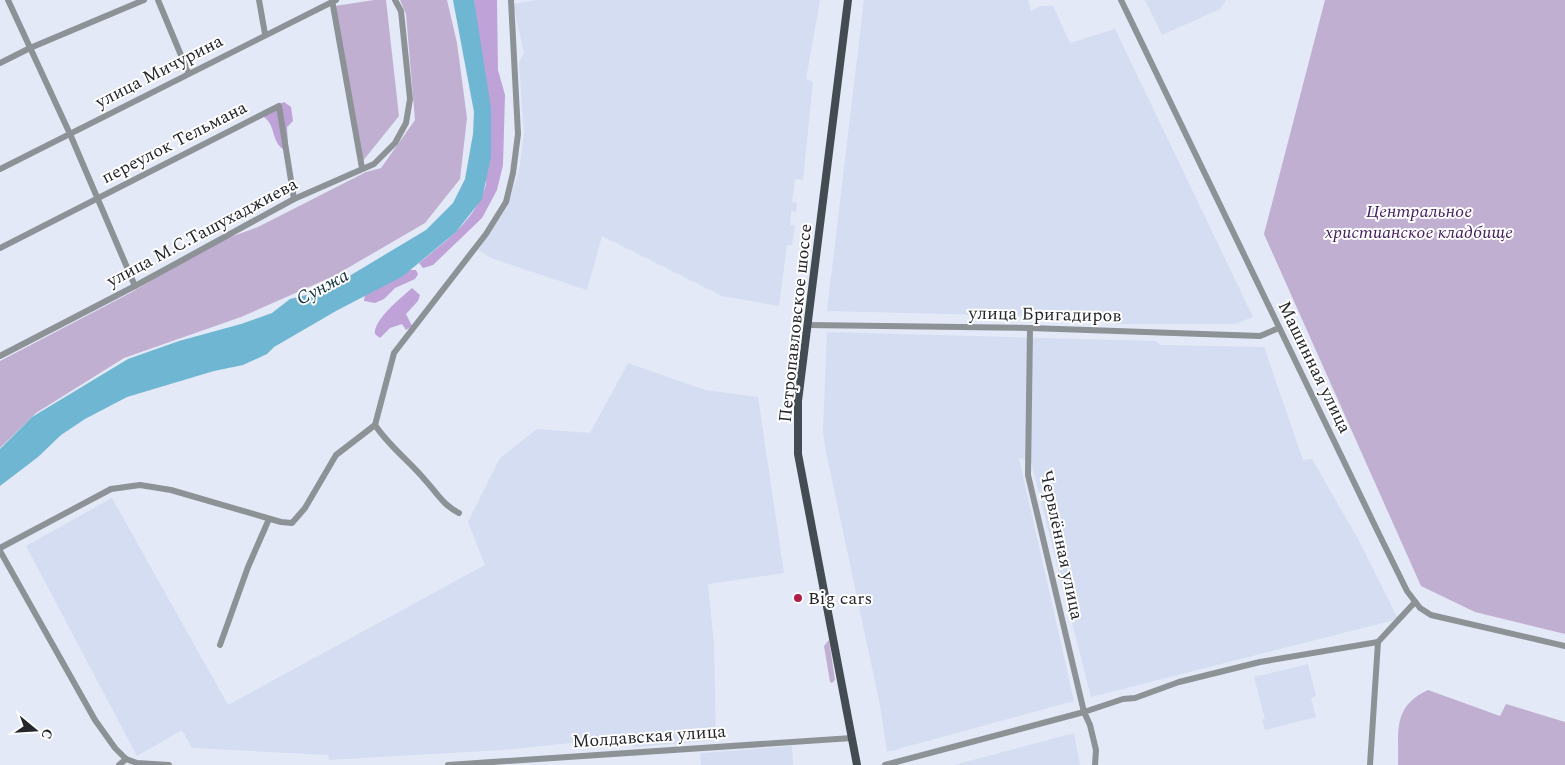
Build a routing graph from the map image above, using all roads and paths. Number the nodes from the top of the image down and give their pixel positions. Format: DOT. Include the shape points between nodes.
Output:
graph roads {
  1 [pos="8,0"];
  2 [pos="144,0"];
  3 [pos="158,0"];
  4 [pos="260,0"];
  5 [pos="333,0"];
  6 [pos="395,0"];
  7 [pos="511,0"];
  8 [pos="848,0"];
  9 [pos="1121,0"];
  10 [pos="265,34"];
  11 [pos="30,48"];
  12 [pos="0,63"];
  13 [pos="188,72"];
  14 [pos="70,134"];
  15 [pos="362,168"];
  16 [pos="0,169"];
  17 [pos="97,198"];
  18 [pos="294,199"];
  19 [pos="0,248"];
  20 [pos="135,286"];
  21 [pos="807,326"];
  22 [pos="1030,328"];
  23 [pos="1280,328"];
  24 [pos="0,356"];
  25 [pos="375,425"];
  26 [pos="458,513"];
  27 [pos="270,519"];
  28 [pos="0,550"];
  29 [pos="1415,602"];
  30 [pos="1378,642"];
  31 [pos="220,645"];
  32 [pos="1565,646"];
  33 [pos="1084,712"];
  34 [pos="852,738"];
  35 [pos="126,759"];
  36 [pos="119,765"];
  37 [pos="169,765"];
  38 [pos="448,765"];
  39 [pos="857,765"];
  40 [pos="885,765"];
  41 [pos="1095,765"];
  42 [pos="1370,765"];
  1 -- 11 [label="street"];
  2 -- 11 [label="street"];
  3 -- 13 [label="street"];
  4 -- 10 [label="street"];
  5 -- 10 [label="street, улица Мичурина"];
  5 -- 15 [label="street"];
  6 -- 15 [label="street, улица М.С.Ташухаджиева" via="401,11 410,99 406,124 395,143 374,164"];
  7 -- 25 [label="street" via="518,134 514,173 506,202 486,234 394,353"];
  8 -- 21 [label="main road, Петропавловское шоссе"];
  9 -- 23 [label="street, Машинная улица"];
  10 -- 13 [label="street, улица Мичурина"];
  11 -- 12 [label="street"];
  11 -- 14 [label="street"];
  13 -- 14 [label="street, улица Мичурина"];
  14 -- 16 [label="street, улица Мичурина"];
  14 -- 17 [label="street"];
  15 -- 18 [label="street, улица М.С.Ташухаджиева"];
  17 -- 18 [label="street, переулок Тельмана" via="278,106"];
  17 -- 19 [label="street, переулок Тельмана"];
  17 -- 20 [label="street"];
  18 -- 20 [label="street, улица М.С.Ташухаджиева"];
  20 -- 24 [label="street, улица М.С.Ташухаджиева"];
  21 -- 22 [label="street, улица Бригадиров"];
  21 -- 34 [label="main road, Петропавловское шоссе" via="798,401 798,454"];
  22 -- 23 [label="street, улица Бригадиров" via="1260,336"];
  22 -- 33 [label="street, Червлённая улица" via="1028,475"];
  23 -- 29 [label="street, Машинная улица" via="1386,549"];
  25 -- 26 [label="street" via="438,498"];
  25 -- 27 [label="street" via="336,454 305,508 292,523"];
  27 -- 28 [label="street" via="171,490 140,485 111,489"];
  27 -- 31 [label="street" via="248,567"];
  28 -- 35 [label="street" via="95,720"];
  29 -- 30 [label="street"];
  29 -- 32 [label="street, Машинная улица" via="1431,615"];
  30 -- 33 [label="street" via="1260,662 1179,682"];
  30 -- 42 [label="street"];
  33 -- 40 [label="street"];
  33 -- 41 [label="street, Червлённая улица" via="1096,750"];
  34 -- 38 [label="street, Молдавская улица"];
  34 -- 39 [label="main road, Петропавловское шоссе"];
  35 -- 36 [label="street"];
  35 -- 37 [label="street"];
}
